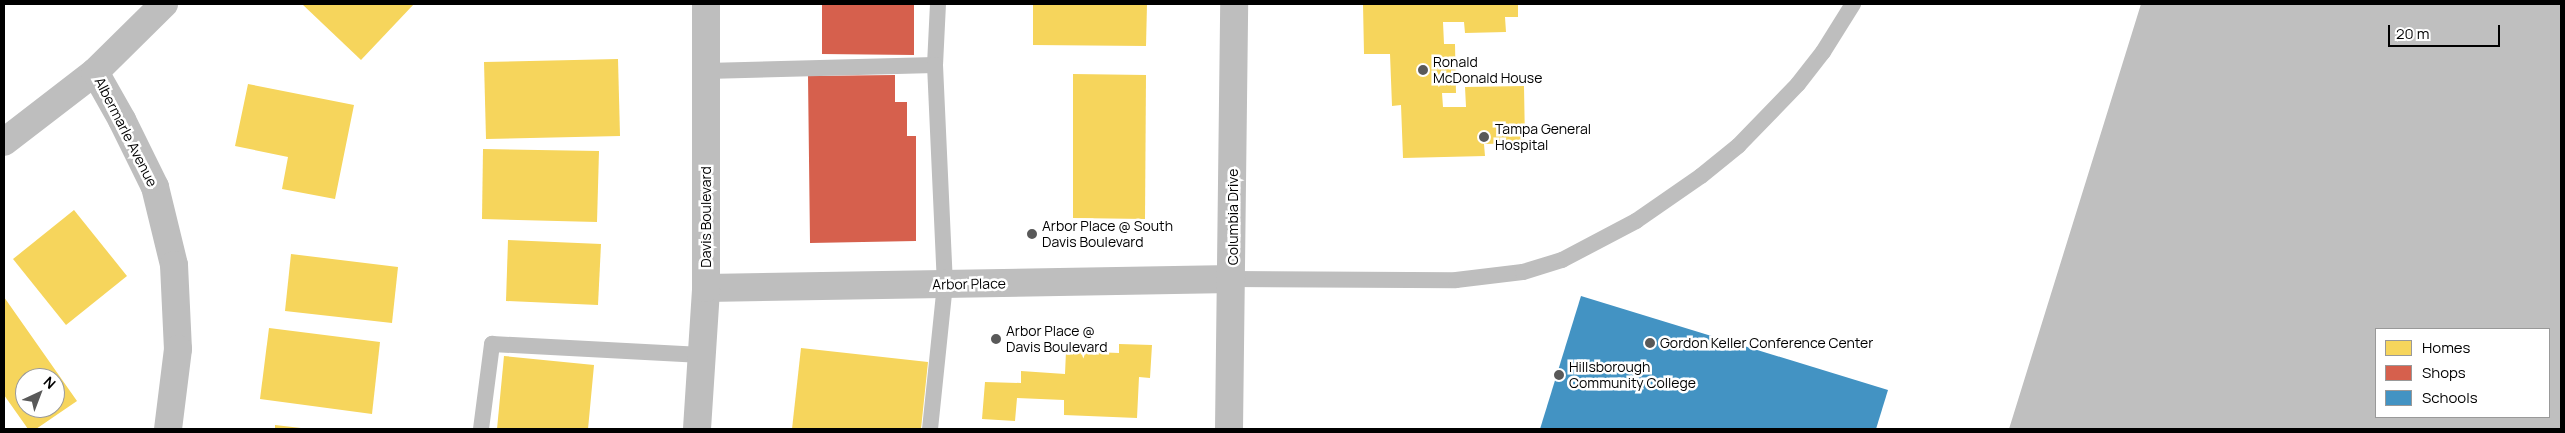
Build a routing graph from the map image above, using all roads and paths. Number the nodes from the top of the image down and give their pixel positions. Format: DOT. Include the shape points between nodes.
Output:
graph roads {
  1 [pos="164,4"];
  2 [pos="706,4"];
  3 [pos="938,4"];
  4 [pos="1234,4"];
  5 [pos="1853,4"];
  6 [pos="934,65"];
  7 [pos="706,71"];
  8 [pos="95,72"];
  9 [pos="4,142"];
  10 [pos="1232,279"];
  11 [pos="945,284"];
  12 [pos="706,288"];
  13 [pos="702,355"];
  14 [pos="168,429"];
  15 [pos="481,429"];
  16 [pos="697,429"];
  17 [pos="930,429"];
  18 [pos="1229,429"];
  1 -- 8 [label="street"];
  2 -- 7 [label="street, Davis Boulevard"];
  3 -- 6 [label="lane"];
  4 -- 10 [label="street, Columbia Drive"];
  5 -- 10 [label="lane" via="1798,84 1738,146 1701,176 1601,241 1562,260 1523,272 1456,280"];
  6 -- 7 [label="lane"];
  6 -- 11 [label="lane"];
  7 -- 12 [label="street, Davis Boulevard"];
  8 -- 9 [label="street"];
  8 -- 14 [label="street, Albermarle Avenue" via="155,187 174,265 178,349"];
  10 -- 11 [label="street, Arbor Place"];
  10 -- 18 [label="street, Columbia Drive"];
  11 -- 12 [label="street, Arbor Place"];
  11 -- 17 [label="lane"];
  12 -- 13 [label="street, Davis Boulevard"];
  13 -- 15 [label="lane" via="492,344"];
  13 -- 16 [label="street, Davis Boulevard"];
}
